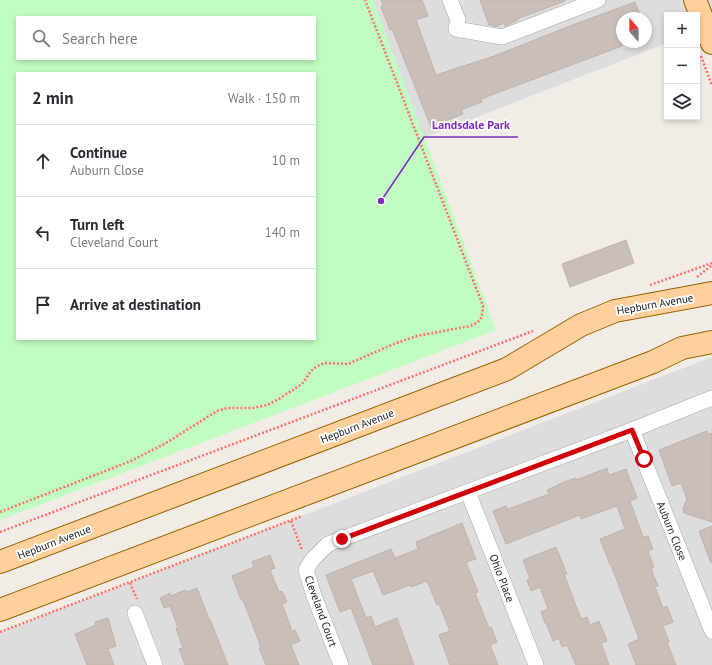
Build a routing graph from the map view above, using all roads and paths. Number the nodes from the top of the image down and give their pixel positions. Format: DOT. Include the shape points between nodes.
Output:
graph roads {
  1 [pos="365,0"];
  2 [pos="450,0"];
  3 [pos="598,0"];
  4 [pos="696,0"];
  5 [pos="706,48"];
  6 [pos="712,86"];
  7 [pos="712,263"];
  8 [pos="645,286"];
  9 [pos="712,293"];
  10 [pos="537,329"];
  11 [pos="712,342"];
  12 [pos="712,398"];
  13 [pos="632,430"];
  14 [pos="468,492"];
  15 [pos="0,512"];
  16 [pos="291,521"];
  17 [pos="0,532"];
  18 [pos="312,560"];
  19 [pos="0,562"];
  20 [pos="0,610"];
  21 [pos="136,613"];
  22 [pos="712,631"];
  23 [pos="155,665"];
  24 [pos="341,665"];
  25 [pos="536,665"];
  1 -- 15 [label="path" via="483,306 482,317 478,323 417,336 348,364 325,363 317,366 302,384 280,399 253,408 227,408 217,411 172,440 131,461"];
  2 -- 3 [label="street" via="458,20 456,30 502,37"];
  4 -- 5 [label="main road"];
  5 -- 6 [label="path"];
  7 -- 8 [label="path"];
  9 -- 19 [label="main road, Hepburn Avenue" via="615,311 582,325 507,369"];
  10 -- 17 [label="path"];
  11 -- 20 [label="main road" via="682,348 653,362"];
  12 -- 13 [label="street, Cleveland Court"];
  13 -- 14 [label="street, Cleveland Court"];
  13 -- 22 [label="street, Auburn Close"];
  14 -- 18 [label="street, Cleveland Court" via="328,544"];
  14 -- 25 [label="street, Ohio Place"];
  16 -- 18 [label="path" via="302,550"];
  18 -- 24 [label="street, Cleveland Court" via="306,570"];
  21 -- 23 [label="street"];
}
